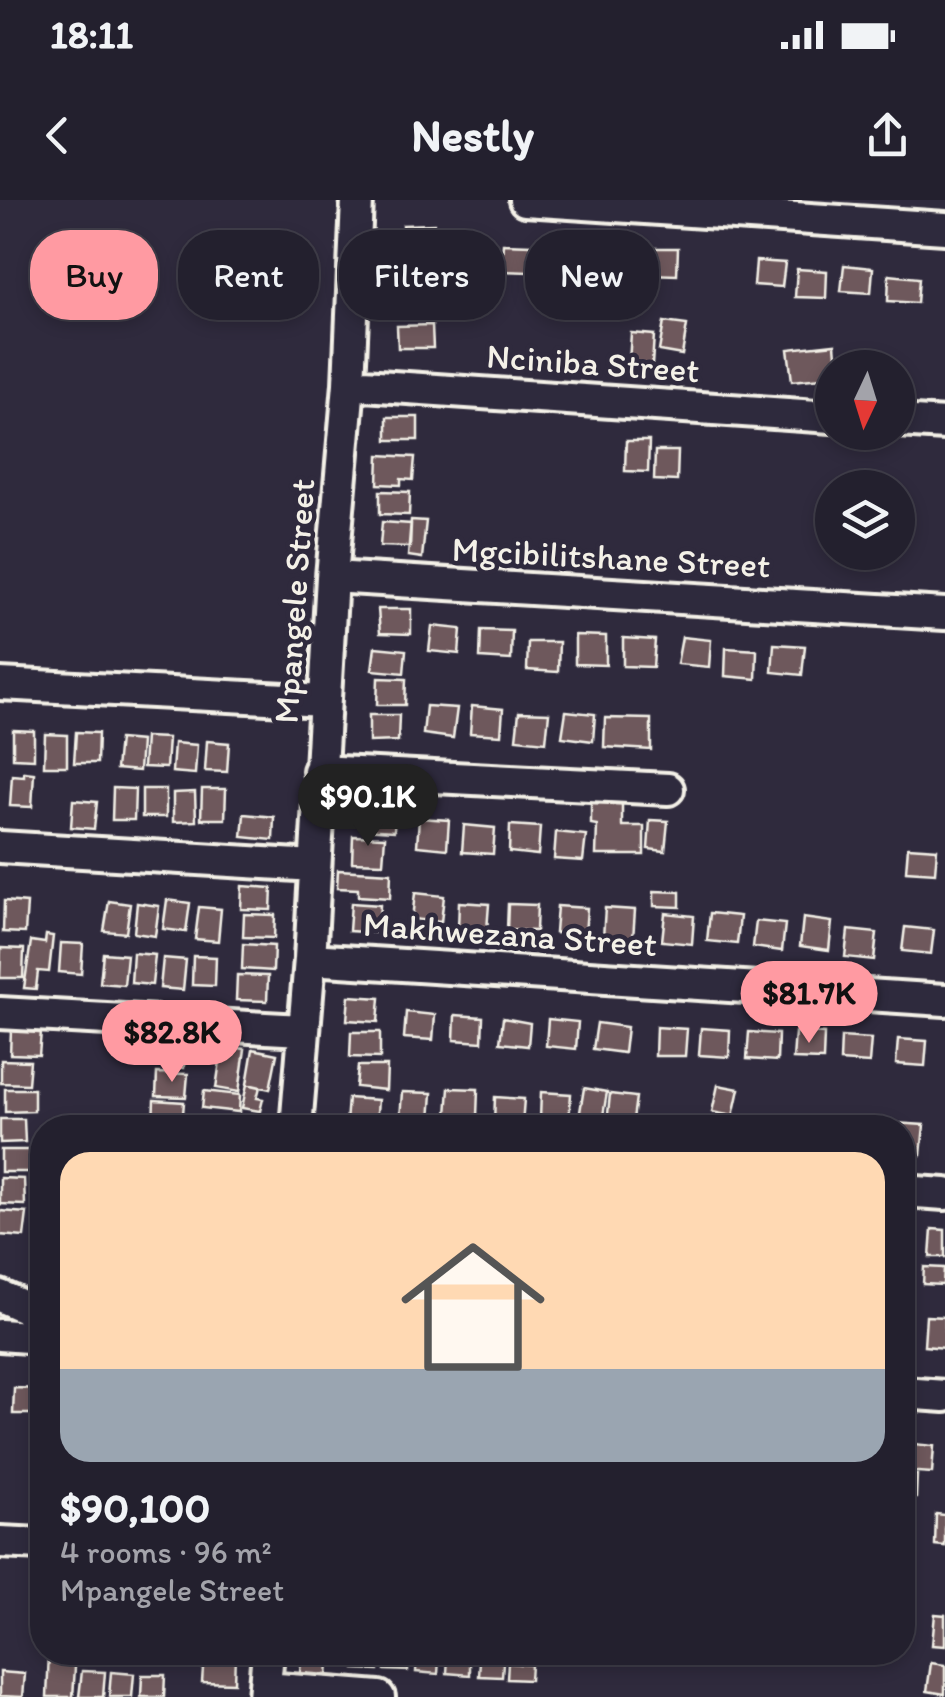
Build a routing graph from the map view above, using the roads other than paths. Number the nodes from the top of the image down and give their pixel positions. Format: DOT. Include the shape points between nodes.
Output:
graph roads {
  1 [pos="357,200"];
  2 [pos="525,200"];
  3 [pos="945,228"];
  4 [pos="349,384"];
  5 [pos="815,416"];
  6 [pos="915,422"];
  7 [pos="945,424"];
  8 [pos="332,578"];
  9 [pos="945,614"];
  10 [pos="0,684"];
  11 [pos="324,701"];
  12 [pos="319,771"];
  13 [pos="668,789"];
  14 [pos="0,848"];
  15 [pos="315,866"];
  16 [pos="310,959"];
  17 [pos="945,1000"];
  18 [pos="0,1013"];
  19 [pos="302,1030"];
  20 [pos="297,1115"];
  21 [pos="915,1192"];
  22 [pos="945,1194"];
  23 [pos="0,1296"];
  24 [pos="30,1310"];
  25 [pos="0,1335"];
  26 [pos="30,1337"];
  27 [pos="915,1394"];
  28 [pos="945,1396"];
  29 [pos="0,1542"];
  30 [pos="30,1543"];
  31 [pos="267,1665"];
  32 [pos="265,1693"];
  33 [pos="380,1697"];
  1 -- 4 [label="street, Mpangele Street"];
  2 -- 3 [label="street"];
  4 -- 5 [label="street, Nciniba Street"];
  4 -- 8 [label="street, Mpangele Street"];
  6 -- 7 [label="street"];
  8 -- 9 [label="street, Mgcibilitshane Street"];
  8 -- 11 [label="street, Mpangele Street"];
  10 -- 11 [label="street"];
  11 -- 12 [label="street, Mpangele Street"];
  12 -- 13 [label="street"];
  12 -- 15 [label="street, Mpangele Street"];
  14 -- 15 [label="street"];
  15 -- 16 [label="street, Mpangele Street"];
  16 -- 17 [label="street, Makhwezana Street"];
  16 -- 19 [label="street, Mpangele Street"];
  18 -- 19 [label="street"];
  19 -- 20 [label="street, Mpangele Street"];
  21 -- 22 [label="street"];
  23 -- 24 [label="street"];
  25 -- 26 [label="street"];
  27 -- 28 [label="street"];
  29 -- 30 [label="street"];
  31 -- 32 [label="street"];
  32 -- 33 [label="street"];
}
